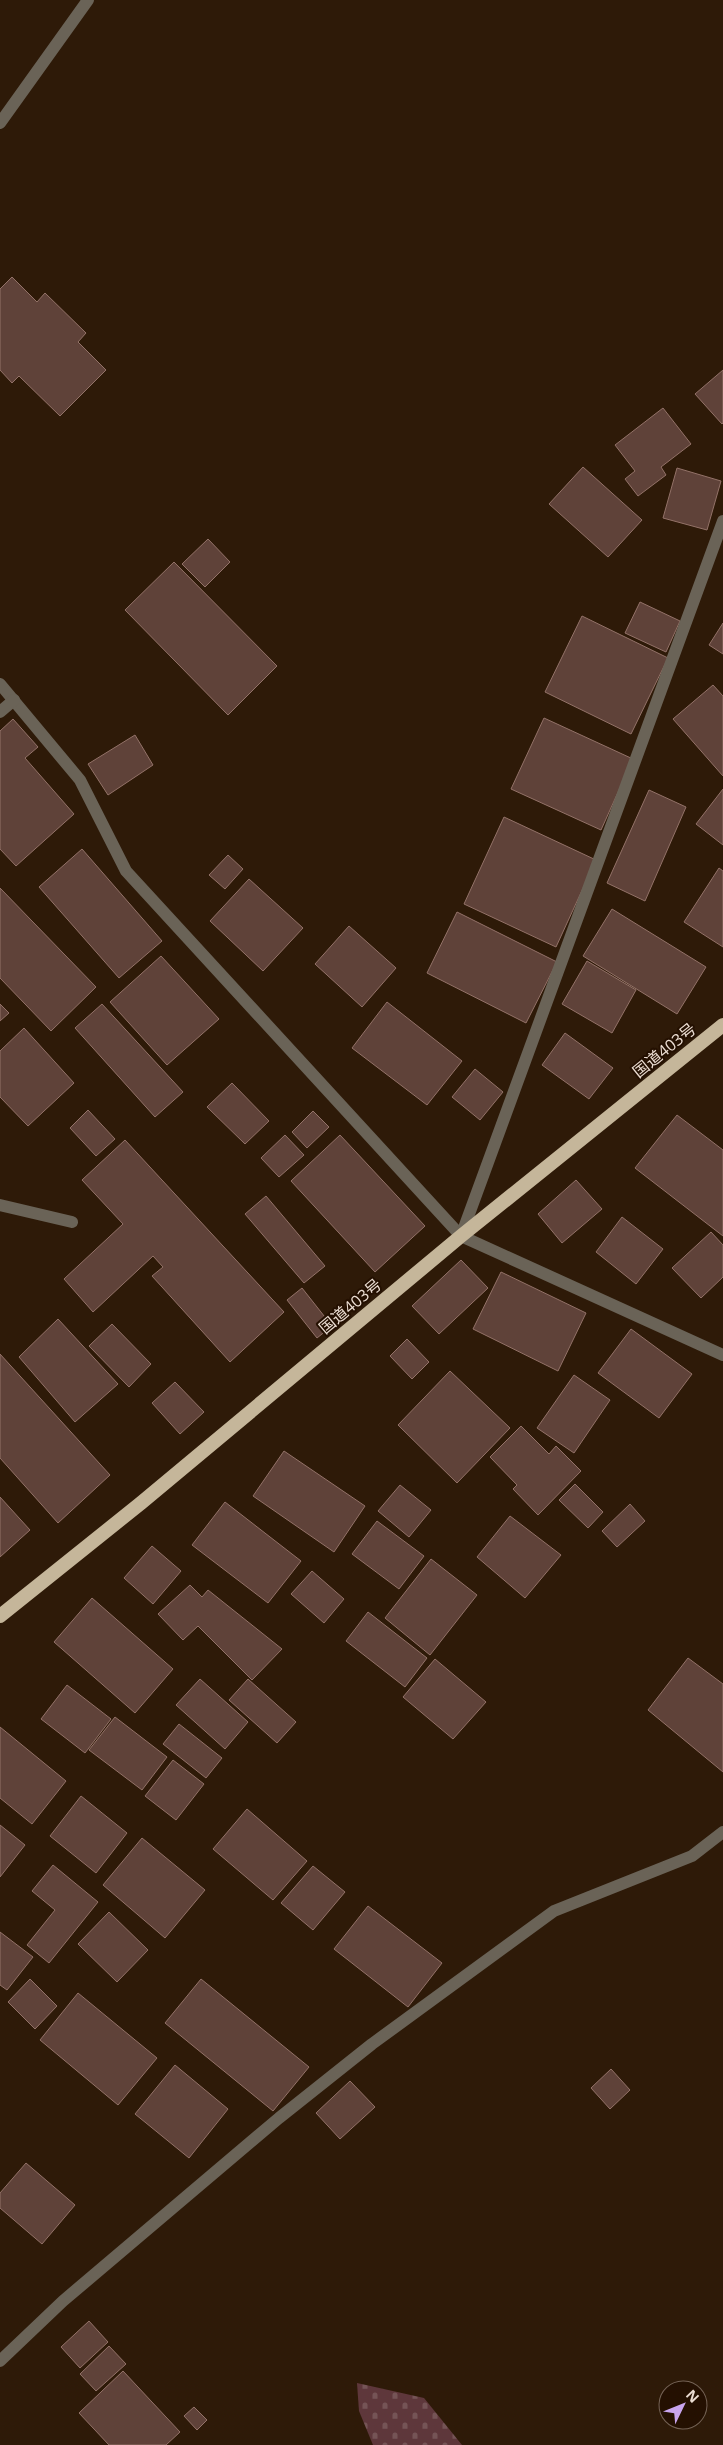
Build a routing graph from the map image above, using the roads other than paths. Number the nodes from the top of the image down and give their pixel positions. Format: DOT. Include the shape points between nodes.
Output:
graph roads {
  1 [pos="88,0"];
  2 [pos="0,123"];
  3 [pos="723,521"];
  4 [pos="0,684"];
  5 [pos="14,700"];
  6 [pos="0,712"];
  7 [pos="723,1025"];
  8 [pos="0,1205"];
  9 [pos="72,1222"];
  10 [pos="461,1236"];
  11 [pos="723,1355"];
  12 [pos="0,1616"];
  13 [pos="723,1832"];
  14 [pos="0,2361"];
  1 -- 2 [label="street"];
  3 -- 10 [label="street"];
  4 -- 5 [label="street"];
  5 -- 6 [label="street"];
  5 -- 10 [label="street" via="80,780 126,871"];
  7 -- 10 [label="highway, 国道403号"];
  8 -- 9 [label="street"];
  10 -- 11 [label="street"];
  10 -- 12 [label="highway, 国道403号"];
  13 -- 14 [label="street" via="692,1856 546,1916 372,2044 279,2118 63,2301"];
}
